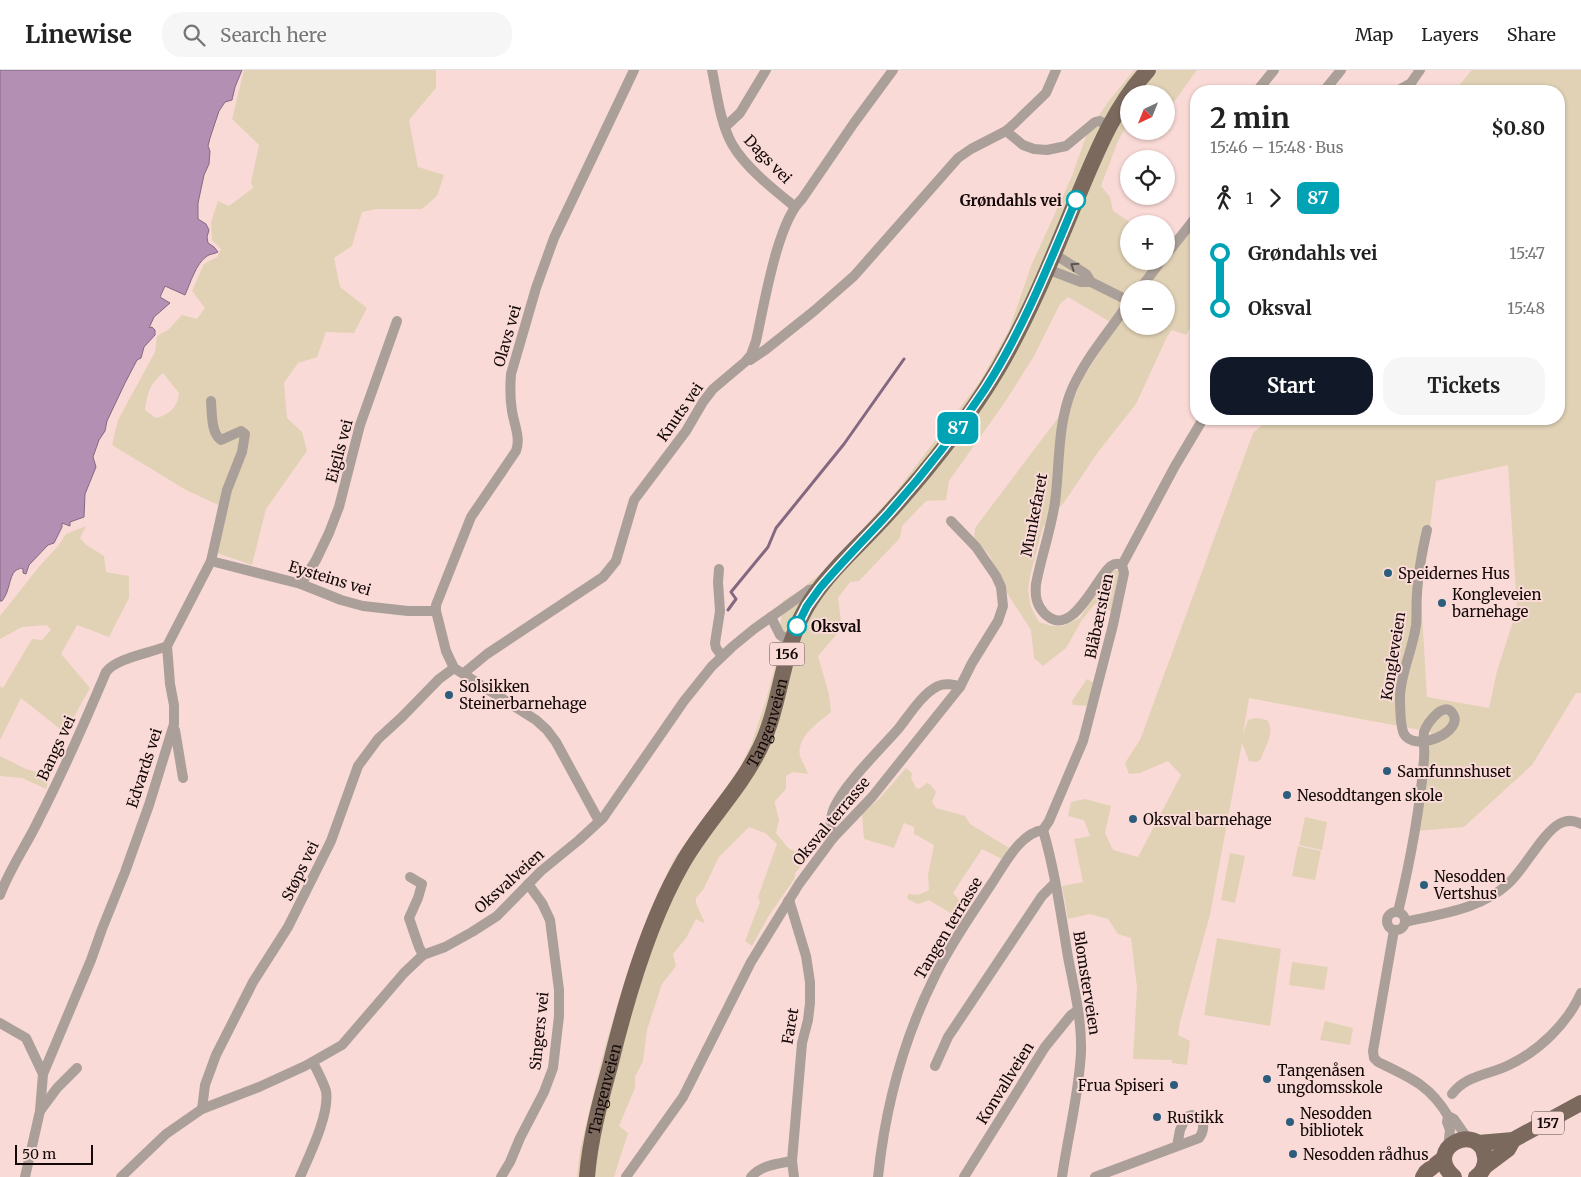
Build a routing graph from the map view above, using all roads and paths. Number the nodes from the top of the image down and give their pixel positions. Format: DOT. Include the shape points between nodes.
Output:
graph roads {
  1 [pos="634,70"];
  2 [pos="712,70"];
  3 [pos="766,70"];
  4 [pos="893,70"];
  5 [pos="1056,70"];
  6 [pos="1148,70"];
  7 [pos="1274,70"];
  8 [pos="1340,70"];
  9 [pos="1420,70"];
  10 [pos="1262,85"];
  11 [pos="1329,85"];
  12 [pos="1408,85"];
  13 [pos="1109,125"];
  14 [pos="725,128"];
  15 [pos="1006,131"];
  16 [pos="794,206"];
  17 [pos="1190,225"];
  18 [pos="1175,244"];
  19 [pos="1054,254"];
  20 [pos="1047,269"];
  21 [pos="1092,282"];
  22 [pos="1120,297"];
  23 [pos="1120,315"];
  24 [pos="398,321"];
  25 [pos="748,359"];
  26 [pos="211,401"];
  27 [pos="1199,425"];
  28 [pos="951,521"];
  29 [pos="1427,530"];
  30 [pos="211,561"];
  31 [pos="1122,565"];
  32 [pos="719,569"];
  33 [pos="301,584"];
  34 [pos="820,588"];
  35 [pos="436,611"];
  36 [pos="771,617"];
  37 [pos="791,642"];
  38 [pos="167,646"];
  39 [pos="722,656"];
  40 [pos="454,668"];
  41 [pos="464,673"];
  42 [pos="960,687"];
  43 [pos="174,724"];
  44 [pos="183,778"];
  45 [pos="599,821"];
  46 [pos="1581,824"];
  47 [pos="1043,830"];
  48 [pos="833,838"];
  49 [pos="410,877"];
  50 [pos="1055,883"];
  51 [pos="528,884"];
  52 [pos="0,895"];
  53 [pos="788,901"];
  54 [pos="1398,912"];
  55 [pos="1405,922"];
  56 [pos="1394,930"];
  57 [pos="423,955"];
  58 [pos="1581,993"];
  59 [pos="1078,1010"];
  60 [pos="0,1023"];
  61 [pos="313,1062"];
  62 [pos="935,1066"];
  63 [pos="77,1068"];
  64 [pos="43,1074"];
  65 [pos="1452,1094"];
  66 [pos="1580,1105"];
  67 [pos="202,1109"];
  68 [pos="40,1111"];
  69 [pos="1448,1116"];
  70 [pos="1514,1140"];
  71 [pos="1473,1141"];
  72 [pos="1177,1146"];
  73 [pos="1446,1153"];
  74 [pos="792,1160"];
  75 [pos="1480,1172"];
  76 [pos="26,1177"];
  77 [pos="121,1177"];
  78 [pos="300,1177"];
  79 [pos="501,1177"];
  80 [pos="587,1177"];
  81 [pos="626,1177"];
  82 [pos="751,1177"];
  83 [pos="794,1177"];
  84 [pos="878,1177"];
  85 [pos="964,1177"];
  86 [pos="1062,1177"];
  87 [pos="1095,1177"];
  88 [pos="1423,1177"];
  89 [pos="1454,1177"];
  1 -- 35 [label="street, Olavs vei" via="554,238 536,288 511,374 516,451 471,517"];
  2 -- 14 [label="street, Dags vei"];
  3 -- 14 [label="street" via="740,113"];
  4 -- 16 [label="street, Knuts vei"];
  5 -- 15 [label="street" via="1046,93"];
  6 -- 13 [label="main road, Tangenveien / 156"];
  7 -- 10 [label="street"];
  8 -- 11 [label="street"];
  9 -- 12 [label="street"];
  13 -- 15 [label="street" via="1095,122 1066,146 1047,150 1023,145"];
  13 -- 19 [label="main road, Tangenveien / 156"];
  14 -- 16 [label="street, Dags vei" via="740,155"];
  15 -- 25 [label="street" via="958,158 854,276 765,350"];
  16 -- 25 [label="street, Knuts vei" via="784,227 756,341"];
  17 -- 18 [label="street"];
  19 -- 20 [label="main road, Tangenveien / 156"];
  21 -- 19 [label="street, Munkefaret, one-way" via="1086,274"];
  20 -- 21 [label="street, Munkefaret" via="1081,282"];
  20 -- 34 [label="main road, Tangenveien / 156" via="999,366 969,412 910,489"];
  21 -- 22 [label="street, Munkefaret"];
  23 -- 31 [label="street, Munkefaret" via="1086,364 1066,409 1059,440 1054,505 1035,597 1047,616 1058,620 1066,618 1085,603 1111,566"];
  24 -- 33 [label="street, Eigils vei" via="360,425 339,506 316,560"];
  25 -- 41 [label="street, Knuts vei" via="703,402 667,458 634,500 616,561 603,577 487,654"];
  26 -- 30 [label="street" via="214,429 219,439 225,440 241,431 245,437 227,490"];
  27 -- 31 [label="street, Blåbærstien"];
  28 -- 42 [label="street, Oksval terrasse" via="991,566 1000,587 1003,606 994,630"];
  29 -- 54 [label="street, Kongleveien" via="1416,595 1416,625 1400,687 1404,734 1410,740 1425,742 1410,854"];
  30 -- 33 [label="street, Eysteins vei"];
  30 -- 38 [label="street"];
  31 -- 47 [label="street, Blåbærstien" via="1124,573 1115,616 1083,741"];
  32 -- 39 [label="street" via="720,611 715,643"];
  33 -- 35 [label="street, Eysteins vei" via="363,606"];
  34 -- 36 [label="street, Oksvalveien" via="809,590"];
  34 -- 37 [label="main road, Tangenveien / 156" via="802,615"];
  35 -- 40 [label="street" via="446,651"];
  36 -- 37 [label="street" via="780,635"];
  36 -- 39 [label="street, Oksvalveien"];
  37 -- 80 [label="main road, Tangenveien / 156" via="774,709 759,750 680,867 643,953 597,1114"];
  38 -- 43 [label="street, Edvards vei"];
  38 -- 52 [label="street, Bangs vei" via="110,666 49,799"];
  39 -- 45 [label="street, Oksvalveien" via="684,701"];
  40 -- 41 [label="street"];
  40 -- 67 [label="street, Støps vei" via="378,739 358,766 331,841 288,927 253,982 216,1055 205,1085"];
  41 -- 45 [label="street" via="547,730"];
  42 -- 48 [label="street, Oksval terrasse" via="872,797"];
  42 -- 48 [label="street" via="943,685 933,690 867,764 833,810 830,830"];
  43 -- 44 [label="street"];
  43 -- 64 [label="street, Edvards vei" via="125,872 92,960"];
  45 -- 51 [label="street, Oksvalveien"];
  46 -- 55 [label="street" via="1565,822 1553,828 1509,883 1489,898"];
  47 -- 50 [label="street, Blomsterveien"];
  47 -- 84 [label="street, Tangen terrasse" via="1028,836 1004,865 933,980 909,1039 890,1100"];
  48 -- 53 [label="street, Oksval terrasse"];
  49 -- 57 [label="street" via="422,884 409,918"];
  50 -- 59 [label="street, Blomsterveien"];
  50 -- 62 [label="street" via="1042,896 948,1037"];
  51 -- 57 [label="street, Oksvalveien" via="497,916 459,940"];
  51 -- 79 [label="street, Singers vei" via="550,920 559,1016 553,1068"];
  53 -- 74 [label="street, Faret" via="800,930 810,989"];
  53 -- 81 [label="street, Oksval terrasse" via="751,962 683,1097"];
  54 -- 55 [label="street"];
  54 -- 56 [label="street, Kongleveien" via="1390,914 1387,920 1388,926"];
  55 -- 56 [label="street" via="1402,928"];
  56 -- 69 [label="street, Kongleveien" via="1374,1058 1422,1085"];
  57 -- 61 [label="street, Oksvalveien" via="404,972 342,1044"];
  58 -- 65 [label="street" via="1562,1022 1537,1047 1509,1065 1470,1078"];
  59 -- 85 [label="street, Konvallveien" via="1045,1047"];
  59 -- 86 [label="street, Blomsterveien" via="1080,1070"];
  60 -- 64 [label="street" via="26,1038"];
  61 -- 67 [label="street, Oksvalveien"];
  61 -- 78 [label="street" via="324,1084 324,1114"];
  63 -- 68 [label="street"];
  64 -- 68 [label="street, Edvards vei"];
  66 -- 70 [label="main road, 157"];
  67 -- 77 [label="street, Oksvalveien" via="166,1134"];
  68 -- 76 [label="street, Edvards vei"];
  69 -- 71 [label="street, Kongleveien"];
  69 -- 73 [label="street" via="1450,1130"];
  70 -- 71 [label="main road, 157"];
  70 -- 75 [label="main road, 157"];
  71 -- 73 [label="main road, 157" via="1458,1140"];
  71 -- 75 [label="main road, 157" via="1485,1154"];
  72 -- 87 [label="street"];
  73 -- 88 [label="main road, 157"];
  73 -- 89 [label="main road" via="1446,1168"];
  74 -- 82 [label="street" via="759,1169"];
  74 -- 83 [label="street, Faret"];
}
